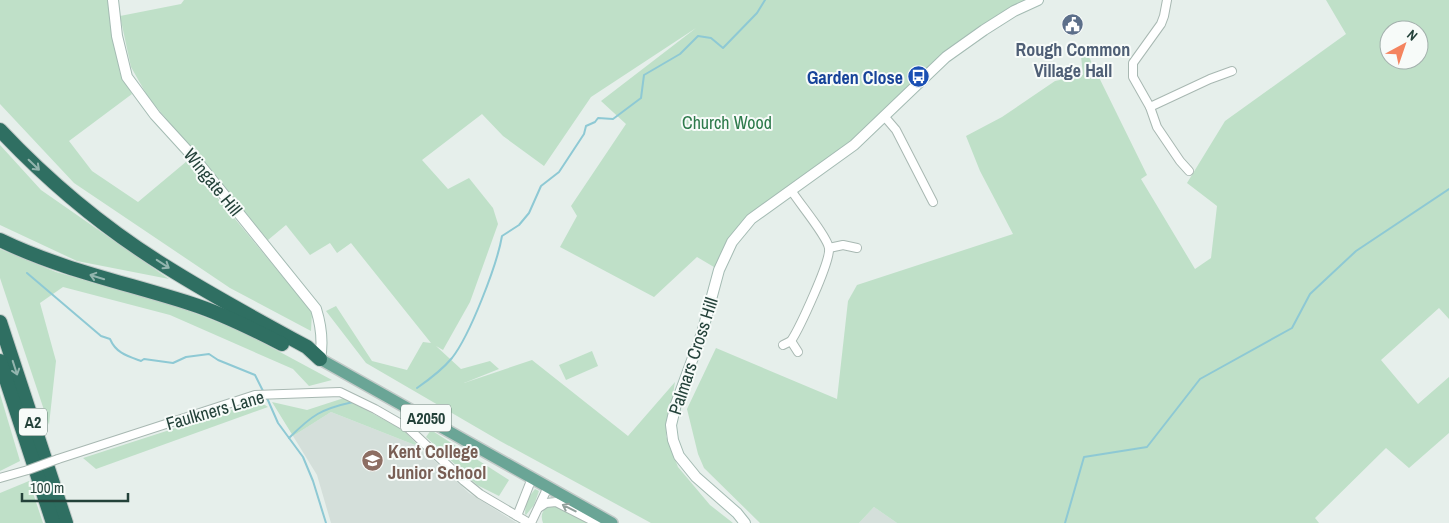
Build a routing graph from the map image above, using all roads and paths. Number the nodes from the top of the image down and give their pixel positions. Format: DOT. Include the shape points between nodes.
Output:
graph roads {
  1 [pos="113,0"];
  2 [pos="1038,0"];
  3 [pos="1167,0"];
  4 [pos="1232,71"];
  5 [pos="1150,107"];
  6 [pos="884,116"];
  7 [pos="0,130"];
  8 [pos="1189,172"];
  9 [pos="791,190"];
  10 [pos="933,202"];
  11 [pos="0,240"];
  12 [pos="829,248"];
  13 [pos="857,248"];
  14 [pos="0,322"];
  15 [pos="792,341"];
  16 [pos="783,345"];
  17 [pos="798,352"];
  18 [pos="320,359"];
  19 [pos="0,362"];
  20 [pos="0,478"];
  21 [pos="532,478"];
  22 [pos="548,487"];
  23 [pos="540,506"];
  24 [pos="517,516"];
  25 [pos="53,523"];
  26 [pos="66,523"];
  27 [pos="530,523"];
  28 [pos="598,523"];
  29 [pos="612,523"];
  30 [pos="745,523"];
  1 -- 18 [label="street, Wingate Hill" via="117,36 127,77 316,310 321,329"];
  2 -- 6 [label="street, Palmars Cross Hill" via="966,41"];
  3 -- 5 [label="street" via="1161,24 1138,55 1132,69 1133,77"];
  4 -- 5 [label="street"];
  5 -- 8 [label="street" via="1157,127"];
  6 -- 9 [label="street, Palmars Cross Hill" via="854,145"];
  6 -- 10 [label="street" via="896,130"];
  7 -- 18 [label="highway, one-way" via="46,176 120,235"];
  9 -- 12 [label="street"];
  9 -- 30 [label="street, Palmars Cross Hill" via="751,219 738,232 724,256 671,424 679,456 696,477"];
  18 -- 11 [label="highway, one-way" via="304,355 207,310 71,269"];
  12 -- 13 [label="street" via="843,245"];
  12 -- 15 [label="street"];
  14 -- 26 [label="highway, A2, one-way"];
  15 -- 16 [label="street"];
  15 -- 17 [label="street"];
  18 -- 21 [label="main road, A2050"];
  19 -- 25 [label="highway, A2"];
  20 -- 24 [label="street, Faulkners Lane, bridge" via="260,395 340,392 408,428 480,494"];
  21 -- 22 [label="main road, A2050"];
  21 -- 24 [label="street"];
  22 -- 23 [label="street, Faulkners Lane"];
  22 -- 29 [label="main road, A2050"];
  23 -- 27 [label="street, Faulkners Lane"];
  28 -- 23 [label="street, one-way" via="556,502"];
  24 -- 27 [label="street, Faulkners Lane"];
}
